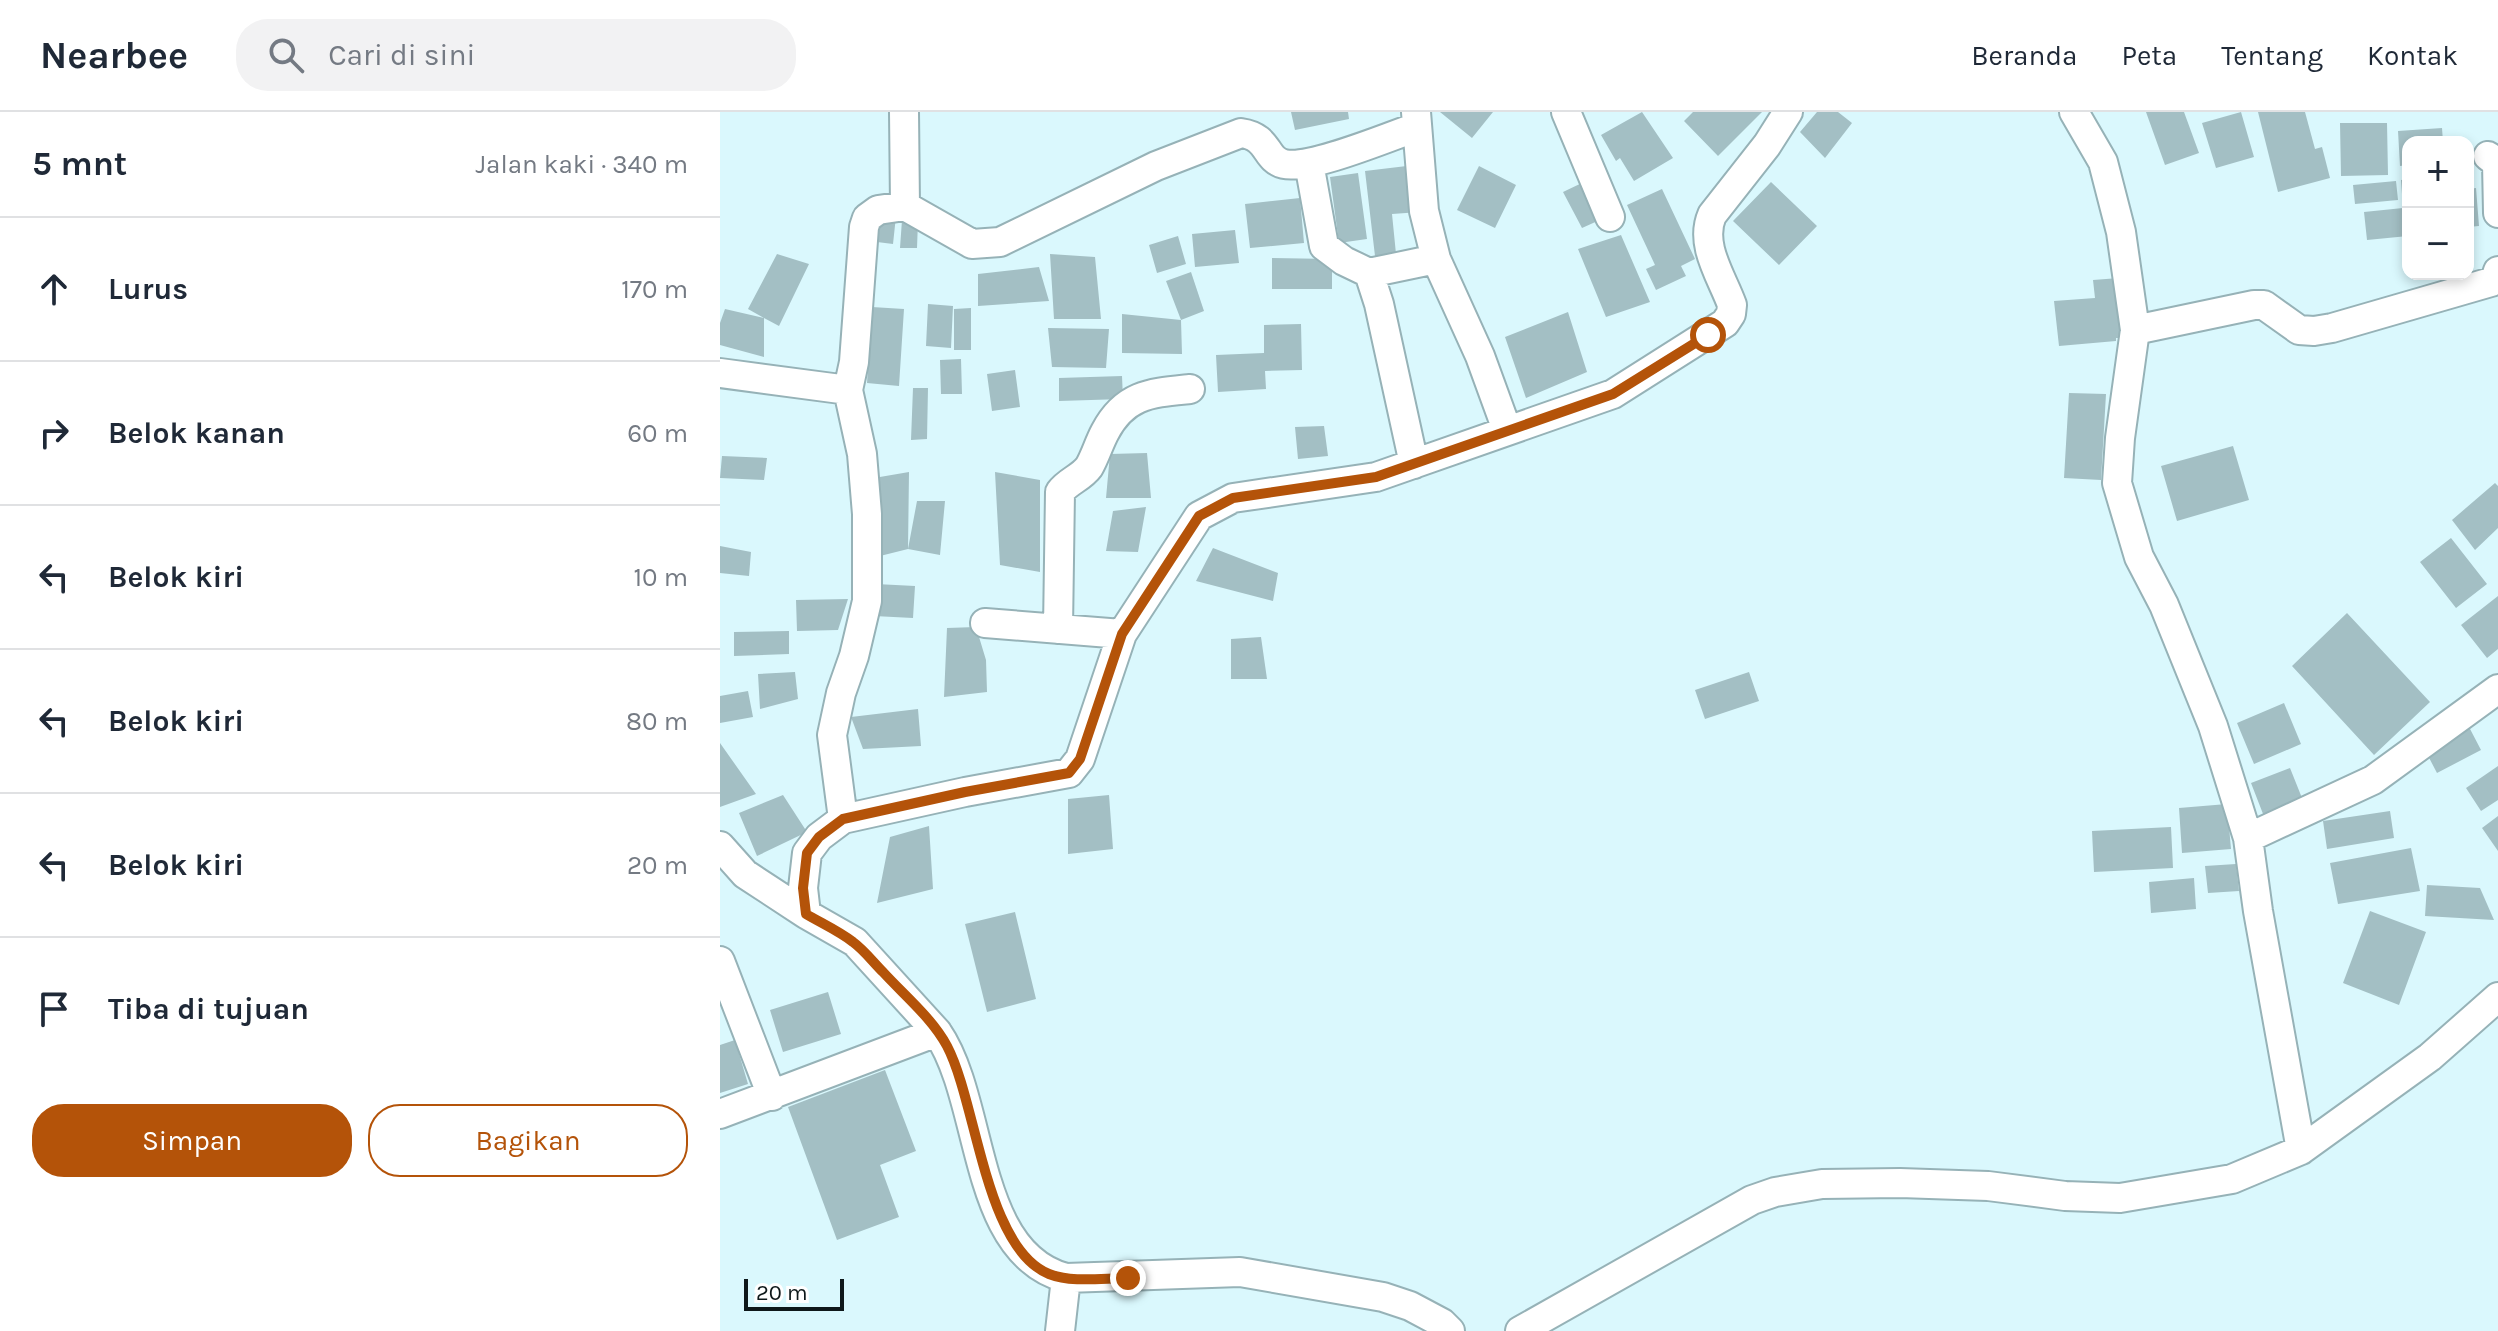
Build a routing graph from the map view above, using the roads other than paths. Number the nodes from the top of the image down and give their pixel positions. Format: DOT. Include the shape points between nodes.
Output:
graph roads {
  1 [pos="904,112"];
  2 [pos="1566,112"];
  3 [pos="1788,112"];
  4 [pos="2074,112"];
  5 [pos="1416,120"];
  6 [pos="2488,156"];
  7 [pos="1309,163"];
  8 [pos="905,206"];
  9 [pos="2498,213"];
  10 [pos="1610,217"];
  11 [pos="1436,259"];
  12 [pos="2498,271"];
  13 [pos="1369,273"];
  14 [pos="2135,330"];
  15 [pos="720,373"];
  16 [pos="1190,389"];
  17 [pos="848,390"];
  18 [pos="1507,430"];
  19 [pos="1414,464"];
  20 [pos="985,623"];
  21 [pos="1058,629"];
  22 [pos="1122,634"];
  23 [pos="2498,689"];
  24 [pos="843,819"];
  25 [pos="2248,838"];
  26 [pos="720,846"];
  27 [pos="806,914"];
  28 [pos="720,961"];
  29 [pos="2498,997"];
  30 [pos="937,1032"];
  31 [pos="772,1096"];
  32 [pos="720,1114"];
  33 [pos="2301,1150"];
  34 [pos="1066,1278"];
  35 [pos="1060,1331"];
  36 [pos="1450,1331"];
  37 [pos="1520,1331"];
  1 -- 8 [label="street"];
  2 -- 10 [label="street"];
  3 -- 18 [label="street" via="1708,225 1710,249 1732,305 1725,323 1613,394"];
  4 -- 14 [label="street" via="2103,162 2121,232"];
  5 -- 7 [label="street"];
  5 -- 11 [label="street" via="1424,211"];
  6 -- 9 [label="street" via="2497,163"];
  7 -- 8 [label="street" via="1276,162 1261,139 1241,133 1156,166 1000,242 983,245 972,244"];
  7 -- 13 [label="street" via="1324,246"];
  8 -- 17 [label="street" via="878,210 864,227"];
  11 -- 13 [label="street"];
  11 -- 18 [label="street"];
  12 -- 14 [label="street" via="2491,282 2332,328 2299,330 2264,305 2254,305"];
  13 -- 19 [label="street"];
  14 -- 25 [label="street" via="2117,483 2139,557 2213,726"];
  15 -- 17 [label="street"];
  16 -- 21 [label="street" via="1131,401 1111,420 1088,467 1060,492"];
  17 -- 24 [label="street" via="862,454 867,601 832,735"];
  18 -- 19 [label="street"];
  19 -- 22 [label="street" via="1376,477 1233,498 1199,516"];
  20 -- 21 [label="street"];
  21 -- 22 [label="street"];
  22 -- 24 [label="street" via="1080,759 1069,773"];
  23 -- 25 [label="street" via="2373,780"];
  24 -- 27 [label="street" via="807,853"];
  25 -- 33 [label="street"];
  26 -- 27 [label="street" via="745,874"];
  27 -- 30 [label="street" via="855,942"];
  28 -- 31 [label="street"];
  29 -- 33 [label="street" via="2430,1057"];
  30 -- 31 [label="street"];
  30 -- 34 [label="street" via="959,1075 1003,1224 1028,1258 1047,1273"];
  31 -- 32 [label="street"];
  33 -- 37 [label="street" via="2232,1179 2120,1198 1900,1183 1822,1184 1775,1192"];
  34 -- 35 [label="street"];
  34 -- 36 [label="street" via="1240,1272 1383,1297 1410,1306"];
}
